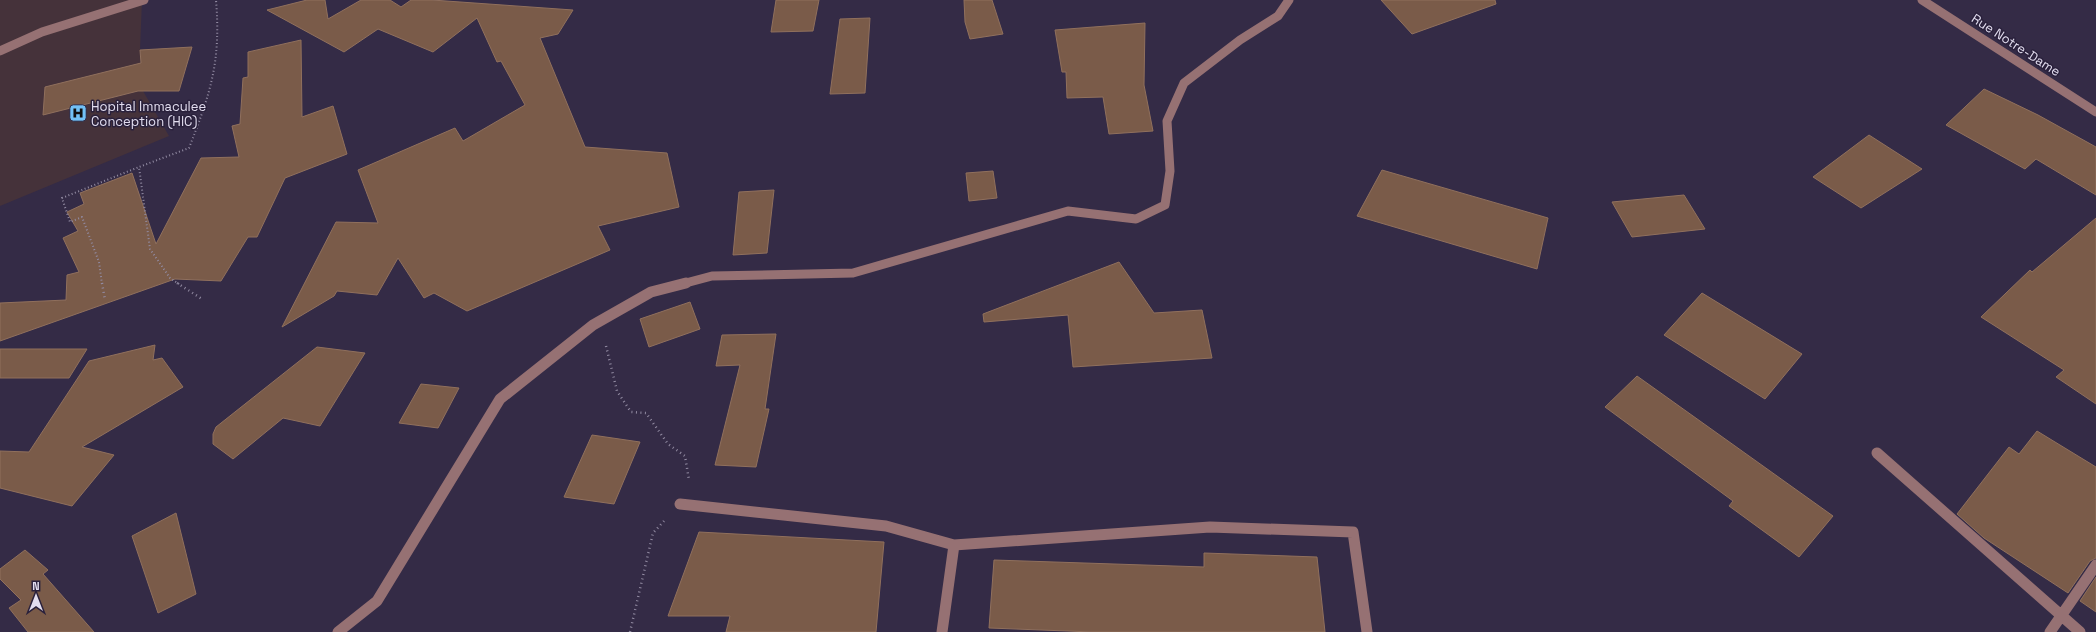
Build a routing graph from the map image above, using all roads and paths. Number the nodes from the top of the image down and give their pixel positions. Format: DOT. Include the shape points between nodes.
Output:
graph roads {
  1 [pos="144,0"];
  2 [pos="216,0"];
  3 [pos="1289,0"];
  4 [pos="1922,0"];
  5 [pos="0,51"];
  6 [pos="2096,112"];
  7 [pos="139,167"];
  8 [pos="202,299"];
  9 [pos="105,300"];
  10 [pos="593,325"];
  11 [pos="1877,453"];
  12 [pos="680,504"];
  13 [pos="954,545"];
  14 [pos="2096,565"];
  15 [pos="2061,615"];
  16 [pos="338,632"];
  17 [pos="630,632"];
  18 [pos="942,632"];
  19 [pos="1367,632"];
  20 [pos="2050,632"];
  21 [pos="2080,632"];
  1 -- 5 [label="street" via="42,32"];
  2 -- 7 [label="path" via="218,29 215,70 189,148"];
  3 -- 10 [label="street" via="1278,16 1240,40 1184,83 1167,121 1170,171 1165,205 1136,218 1068,211 853,273 712,276 651,292"];
  4 -- 6 [label="street, Rue Notre-Dame"];
  7 -- 8 [label="path" via="150,249 170,278"];
  7 -- 9 [label="path" via="62,198 70,222 82,217 99,262"];
  10 -- 12 [label="path" via="609,349 617,391 631,412 646,413 668,444 685,456 690,478"];
  10 -- 16 [label="street" via="500,399 377,601"];
  11 -- 15 [label="street"];
  12 -- 13 [label="street" via="886,526"];
  12 -- 17 [label="path" via="653,533"];
  13 -- 18 [label="street"];
  13 -- 19 [label="street" via="1210,527 1353,532"];
  14 -- 15 [label="street"];
  15 -- 20 [label="street"];
  15 -- 21 [label="street"];
}
